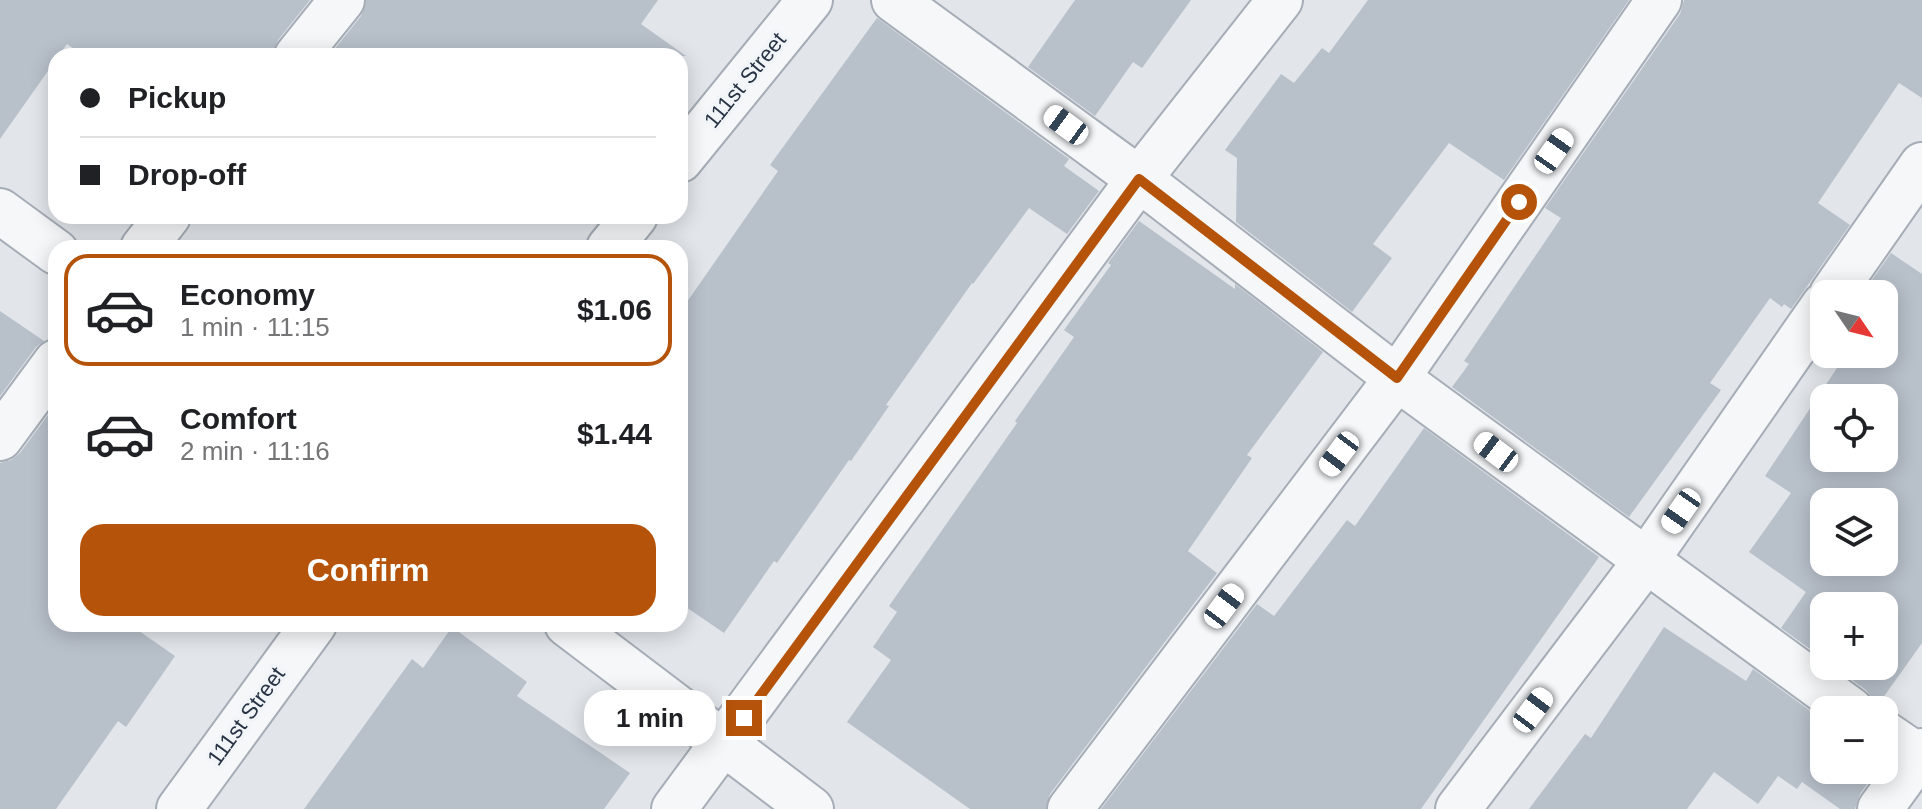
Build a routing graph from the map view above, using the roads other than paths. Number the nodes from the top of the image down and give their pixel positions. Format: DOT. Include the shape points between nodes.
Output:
graph roads {
  1 [pos="342,0"];
  2 [pos="810,0"];
  3 [pos="894,0"];
  4 [pos="1280,0"];
  5 [pos="1659,0"];
  6 [pos="303,48"];
  7 [pos="688,150"];
  8 [pos="1922,165"];
  9 [pos="1139,179"];
  10 [pos="0,211"];
  11 [pos="162,224"];
  12 [pos="628,224"];
  13 [pos="149,240"];
  14 [pos="616,240"];
  15 [pos="48,246"];
  16 [pos="1842,280"];
  17 [pos="1810,325"];
  18 [pos="48,373"];
  19 [pos="1397,378"];
  20 [pos="0,438"];
  21 [pos="1645,562"];
  22 [pos="308,632"];
  23 [pos="578,632"];
  24 [pos="1832,696"];
  25 [pos="725,743"];
  26 [pos="1912,750"];
  27 [pos="179,809"];
  28 [pos="674,809"];
  29 [pos="811,809"];
  30 [pos="1070,809"];
  31 [pos="1458,809"];
  32 [pos="1880,809"];
  1 -- 6 [label="street"];
  2 -- 7 [label="street, 111st Street"];
  3 -- 9 [label="street"];
  4 -- 9 [label="street"];
  5 -- 19 [label="street"];
  8 -- 16 [label="street"];
  9 -- 19 [label="street"];
  9 -- 25 [label="street"];
  10 -- 15 [label="street"];
  11 -- 13 [label="street"];
  12 -- 14 [label="street"];
  17 -- 21 [label="street"];
  18 -- 20 [label="street"];
  19 -- 21 [label="street"];
  19 -- 30 [label="street"];
  21 -- 24 [label="street"];
  21 -- 31 [label="street"];
  22 -- 27 [label="street, 111st Street"];
  23 -- 25 [label="street"];
  25 -- 28 [label="street"];
  25 -- 29 [label="street"];
  26 -- 32 [label="street"];
}
